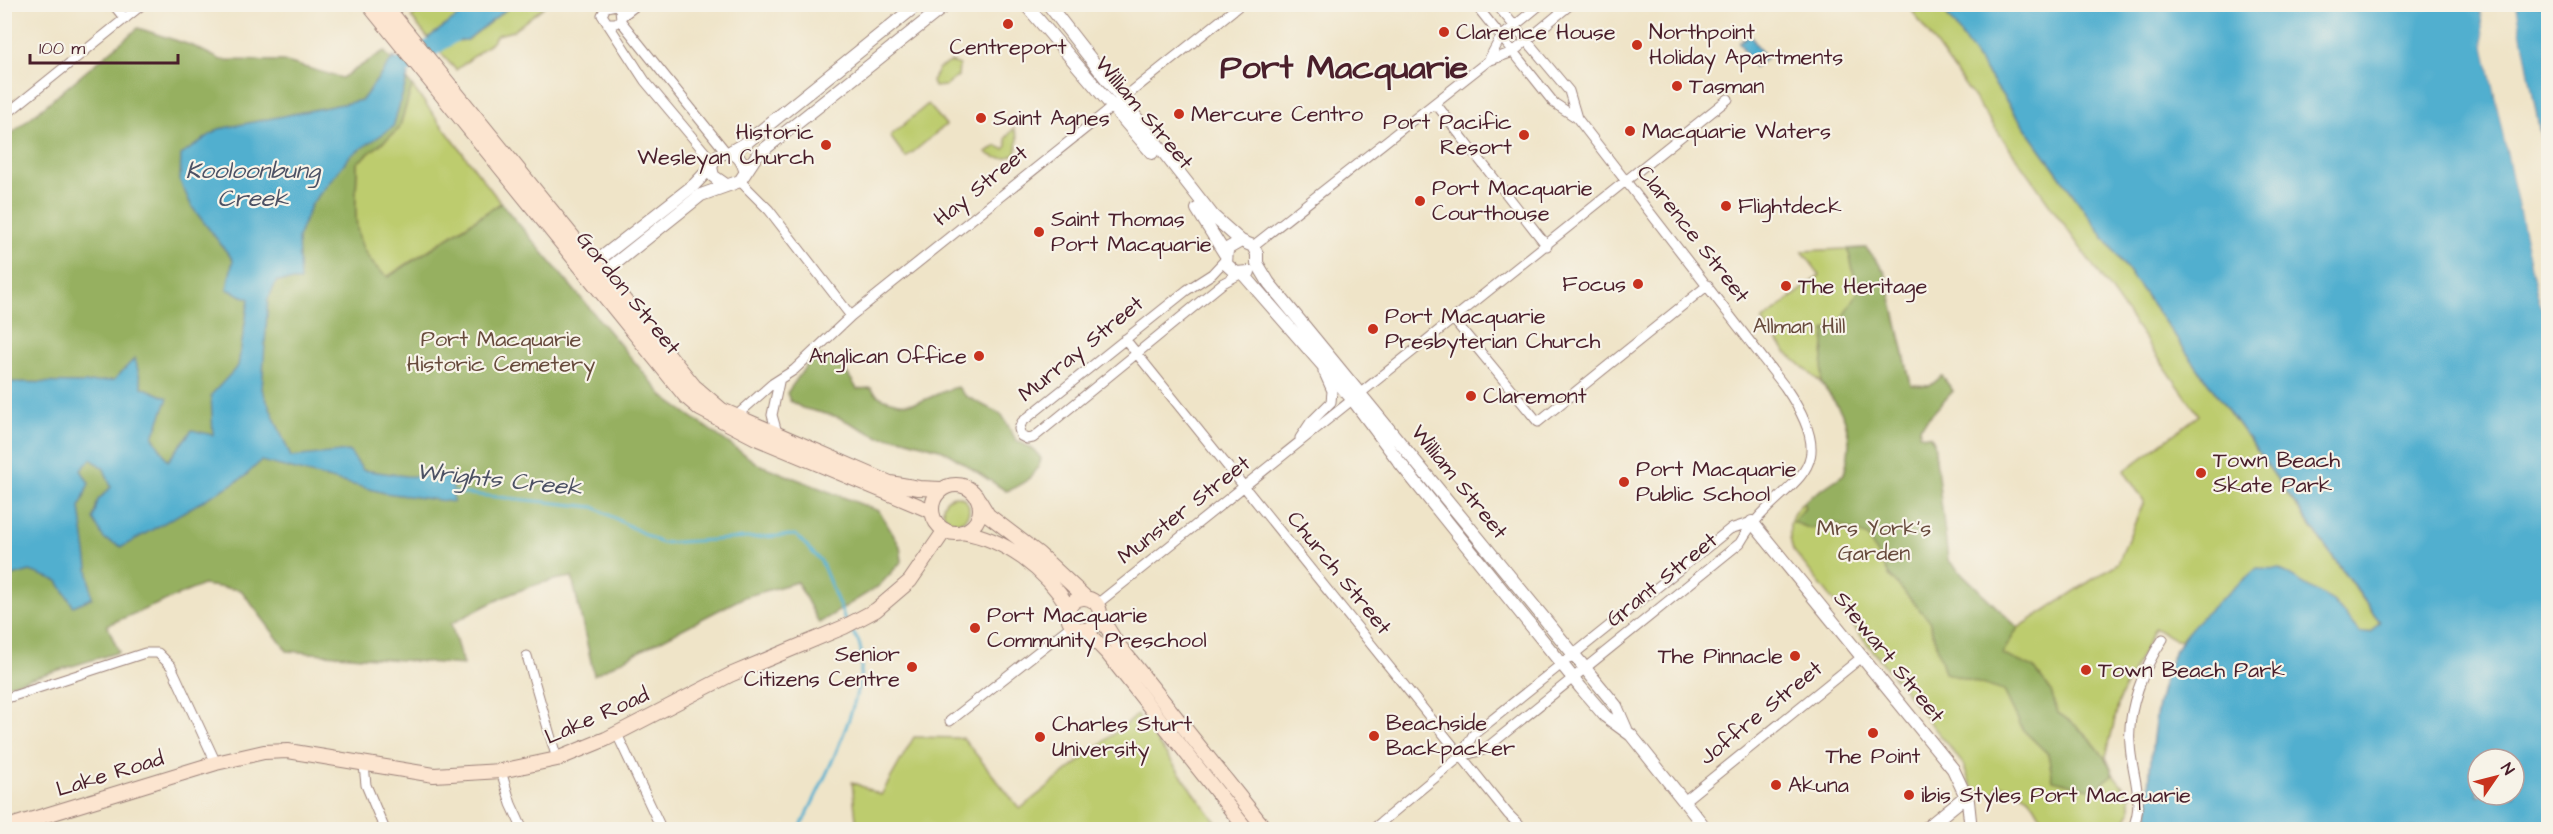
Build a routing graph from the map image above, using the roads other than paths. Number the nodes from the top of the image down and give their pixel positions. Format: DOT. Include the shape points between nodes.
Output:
graph roads {
  1 [pos="113,4"];
  2 [pos="143,4"];
  3 [pos="368,4"];
  4 [pos="384,4"];
  5 [pos="638,4"];
  6 [pos="918,4"];
  7 [pos="947,4"];
  8 [pos="1025,4"];
  9 [pos="1048,4"];
  10 [pos="1241,4"];
  11 [pos="1475,4"];
  12 [pos="1496,4"];
  13 [pos="1541,4"];
  14 [pos="1571,4"];
  15 [pos="613,5"];
  16 [pos="621,18"];
  17 [pos="125,19"];
  18 [pos="607,23"];
  19 [pos="1514,26"];
  20 [pos="1501,37"];
  21 [pos="1527,41"];
  22 [pos="410,46"];
  23 [pos="1513,52"];
  24 [pos="1488,61"];
  25 [pos="1728,99"];
  26 [pos="1117,104"];
  27 [pos="1436,104"];
  28 [pos="4,116"];
  29 [pos="1577,118"];
  30 [pos="728,152"];
  31 [pos="712,165"];
  32 [pos="742,175"];
  33 [pos="1626,181"];
  34 [pos="726,185"];
  35 [pos="1240,241"];
  36 [pos="1253,246"];
  37 [pos="1547,246"];
  38 [pos="1225,257"];
  39 [pos="1257,263"];
  40 [pos="593,272"];
  41 [pos="1242,275"];
  42 [pos="1708,285"];
  43 [pos="850,316"];
  44 [pos="1454,320"];
  45 [pos="1125,339"];
  46 [pos="1137,354"];
  47 [pos="1318,360"];
  48 [pos="779,382"];
  49 [pos="1356,397"];
  50 [pos="736,416"];
  51 [pos="778,436"];
  52 [pos="1295,446"];
  53 [pos="1245,486"];
  54 [pos="941,489"];
  55 [pos="977,498"];
  56 [pos="931,511"];
  57 [pos="1752,522"];
  58 [pos="945,530"];
  59 [pos="962,532"];
  60 [pos="1094,606"];
  61 [pos="1069,608"];
  62 [pos="1078,628"];
  63 [pos="2163,639"];
  64 [pos="1572,654"];
  65 [pos="527,656"];
  66 [pos="1862,657"];
  67 [pos="1561,663"];
  68 [pos="1584,668"];
  69 [pos="1573,677"];
  70 [pos="4,699"];
  71 [pos="950,721"];
  72 [pos="1626,729"];
  73 [pos="617,734"];
  74 [pos="1461,756"];
  75 [pos="557,759"];
  76 [pos="216,763"];
  77 [pos="364,765"];
  78 [pos="501,771"];
  79 [pos="1965,796"];
  80 [pos="1684,801"];
  81 [pos="4,828"];
  82 [pos="385,830"];
  83 [pos="522,830"];
  84 [pos="662,830"];
  85 [pos="1247,830"];
  86 [pos="1266,830"];
  87 [pos="1372,830"];
  88 [pos="1524,830"];
  89 [pos="1707,830"];
  90 [pos="1924,830"];
  91 [pos="1971,830"];
  92 [pos="2132,830"];
  1 -- 17 [label="street"];
  2 -- 17 [label="street"];
  3 -- 22 [label="main road, Gordon Street"];
  4 -- 22 [label="main road, Gordon Street"];
  5 -- 16 [label="street"];
  6 -- 30 [label="street" via="747,142"];
  7 -- 32 [label="street" via="757,155"];
  8 -- 26 [label="street, William Street"];
  9 -- 26 [label="street, William Street"];
  10 -- 26 [label="street, Hay Street"];
  11 -- 20 [label="street, Clarence Street"];
  12 -- 19 [label="street, Clarence Street"];
  13 -- 19 [label="street"];
  14 -- 21 [label="street"];
  15 -- 16 [label="street" via="618,7"];
  15 -- 18 [label="street" via="602,12"];
  16 -- 18 [label="street" via="614,24"];
  16 -- 30 [label="street"];
  17 -- 28 [label="street"];
  18 -- 31 [label="street" via="645,81"];
  19 -- 20 [label="street"];
  19 -- 21 [label="street, Clarence Street"];
  20 -- 23 [label="street, Clarence Street"];
  20 -- 24 [label="street"];
  21 -- 23 [label="street"];
  21 -- 29 [label="street, Clarence Street" via="1569,91"];
  22 -- 40 [label="main road, Gordon Street"];
  23 -- 24 [label="street"];
  23 -- 29 [label="street, Clarence Street" via="1554,103"];
  24 -- 27 [label="street"];
  25 -- 33 [label="street, Munster Street"];
  26 -- 35 [label="street, William Street" via="1213,216"];
  26 -- 38 [label="street, William Street" via="1206,220"];
  26 -- 43 [label="street, Hay Street"];
  27 -- 36 [label="street"];
  27 -- 37 [label="street"];
  29 -- 33 [label="street, Clarence Street"];
  30 -- 31 [label="street"];
  30 -- 32 [label="street" via="740,158"];
  31 -- 34 [label="street" via="716,180"];
  31 -- 40 [label="street"];
  32 -- 34 [label="street"];
  32 -- 43 [label="street"];
  33 -- 37 [label="street, Munster Street"];
  33 -- 42 [label="street, Clarence Street"];
  34 -- 40 [label="street" via="701,195"];
  35 -- 36 [label="street, William Street"];
  35 -- 38 [label="street" via="1230,245"];
  36 -- 39 [label="street, William Street"];
  37 -- 44 [label="street, Munster Street"];
  38 -- 41 [label="street, William Street" via="1228,268"];
  38 -- 45 [label="street, Murray Street" via="1212,274"];
  39 -- 41 [label="street"];
  39 -- 49 [label="street, William Street"];
  40 -- 50 [label="main road, Gordon Street" via="694,386 722,410"];
  40 -- 56 [label="main road, Gordon Street" via="673,382 700,409 756,438"];
  41 -- 46 [label="street, Murray Street" via="1223,283"];
  41 -- 47 [label="street, William Street"];
  42 -- 44 [label="street" via="1538,422"];
  42 -- 57 [label="street, Clarence Street" via="1797,405 1811,439 1808,462 1797,481"];
  43 -- 48 [label="street, Hay Street"];
  44 -- 49 [label="street, Munster Street"];
  45 -- 46 [label="street, Church Street"];
  45 -- 46 [label="street, Murray Street" via="1022,422 1021,436 1033,438"];
  46 -- 53 [label="street, Church Street"];
  47 -- 49 [label="street, William Street"];
  47 -- 52 [label="street, Munster Street" via="1332,391 1331,402"];
  48 -- 50 [label="street, Hay Street"];
  48 -- 51 [label="street" via="772,415"];
  49 -- 52 [label="street, Munster Street"];
  49 -- 64 [label="street, William Street"];
  49 -- 67 [label="street, William Street" via="1400,463"];
  50 -- 51 [label="main road, Gordon Street"];
  51 -- 54 [label="main road, Gordon Street" via="890,483"];
  52 -- 53 [label="street, Munster Street"];
  53 -- 60 [label="street, Munster Street"];
  53 -- 74 [label="street, Church Street"];
  54 -- 55 [label="main road" via="957,484"];
  54 -- 56 [label="main road"];
  55 -- 59 [label="main road" via="976,522"];
  55 -- 60 [label="main road" via="988,514 1039,554"];
  56 -- 58 [label="main road"];
  57 -- 64 [label="street, Grant Street" via="1730,529"];
  57 -- 66 [label="street, Stewart Street"];
  57 -- 68 [label="street, Grant Street" via="1740,543"];
  58 -- 59 [label="main road"];
  58 -- 73 [label="main road, Lake Road" via="910,581 884,605 844,627 730,675"];
  59 -- 61 [label="main road" via="988,538 1017,553"];
  60 -- 61 [label="main road" via="1076,600"];
  60 -- 62 [label="main road" via="1096,626"];
  60 -- 86 [label="main road" via="1116,642"];
  61 -- 62 [label="main road" via="1068,616"];
  62 -- 71 [label="street"];
  62 -- 85 [label="main road" via="1108,654"];
  63 -- 92 [label="street" via="2150,659 2130,724 2139,788"];
  64 -- 67 [label="street, Grant Street"];
  64 -- 68 [label="street, William Street"];
  65 -- 75 [label="street"];
  66 -- 79 [label="street, Stewart Street" via="1946,758"];
  66 -- 80 [label="street, Joffre Street"];
  67 -- 69 [label="street, William Street"];
  67 -- 74 [label="street, Grant Street" via="1473,735"];
  68 -- 69 [label="street, Grant Street"];
  68 -- 72 [label="street, William Street" via="1616,706"];
  69 -- 72 [label="street, William Street" via="1605,716"];
  69 -- 74 [label="street, Grant Street" via="1484,750"];
  70 -- 76 [label="street" via="145,653 158,653 171,666"];
  72 -- 80 [label="street, William Street"];
  73 -- 75 [label="main road, Lake Road"];
  73 -- 84 [label="street"];
  74 -- 87 [label="street, Grant Street"];
  74 -- 88 [label="street, Church Street"];
  75 -- 78 [label="main road, Lake Road"];
  76 -- 77 [label="main road, Lake Road" via="288,751"];
  76 -- 81 [label="main road, Lake Road"];
  77 -- 78 [label="main road, Lake Road" via="434,775"];
  77 -- 82 [label="street" via="366,785"];
  78 -- 83 [label="street"];
  79 -- 90 [label="street"];
  79 -- 91 [label="street, Stewart Street"];
  80 -- 89 [label="street, William Street"];
}
